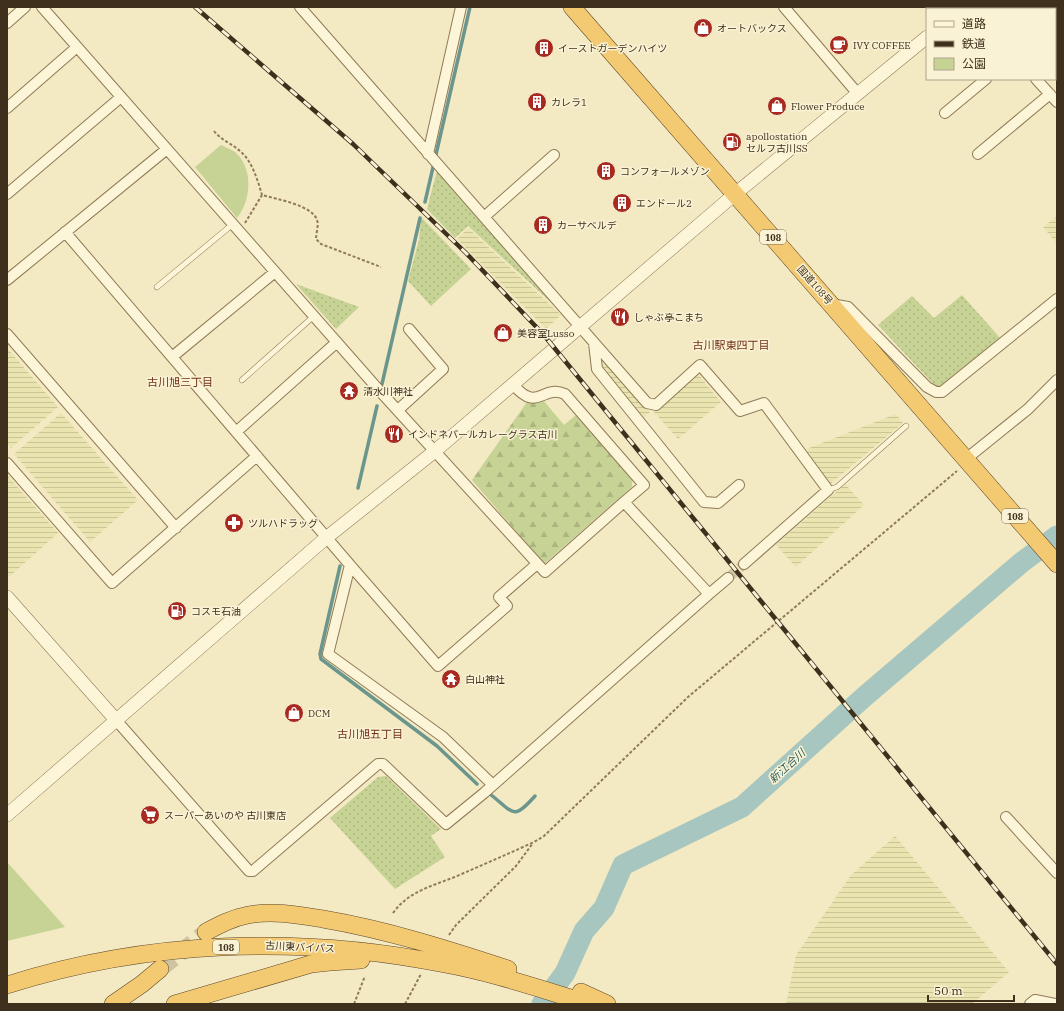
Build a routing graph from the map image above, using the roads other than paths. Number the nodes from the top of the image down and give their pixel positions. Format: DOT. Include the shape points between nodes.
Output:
graph roads {
  1 [pos="25,7"];
  2 [pos="42,7"];
  3 [pos="300,7"];
  4 [pos="461,7"];
  5 [pos="572,7"];
  6 [pos="784,7"];
  7 [pos="7,23"];
  8 [pos="926,38"];
  9 [pos="77,47"];
  10 [pos="985,80"];
  11 [pos="1037,80"];
  12 [pos="858,94"];
  13 [pos="121,97"];
  14 [pos="1054,98"];
  15 [pos="7,108"];
  16 [pos="945,113"];
  17 [pos="167,149"];
  18 [pos="978,154"];
  19 [pos="554,155"];
  20 [pos="430,156"];
  21 [pos="7,194"];
  22 [pos="736,194"];
  23 [pos="484,217"];
  24 [pos="233,224"];
  25 [pos="65,232"];
  26 [pos="275,272"];
  27 [pos="9,275"];
  28 [pos="157,286"];
  29 [pos="1057,299"];
  30 [pos="831,304"];
  31 [pos="314,316"];
  32 [pos="579,327"];
  33 [pos="409,329"];
  34 [pos="7,334"];
  35 [pos="336,342"];
  36 [pos="594,343"];
  37 [pos="172,356"];
  38 [pos="242,380"];
  39 [pos="1057,380"];
  40 [pos="513,384"];
  41 [pos="398,410"];
  42 [pos="906,426"];
  43 [pos="236,432"];
  44 [pos="435,451"];
  45 [pos="257,456"];
  46 [pos="7,463"];
  47 [pos="970,463"];
  48 [pos="739,485"];
  49 [pos="828,490"];
  50 [pos="624,502"];
  51 [pos="176,528"];
  52 [pos="326,538"];
  53 [pos="537,564"];
  54 [pos="744,564"];
  55 [pos="1057,564"];
  56 [pos="350,565"];
  57 [pos="728,578"];
  58 [pos="709,594"];
  59 [pos="7,597"];
  60 [pos="116,720"];
  61 [pos="489,788"];
  62 [pos="7,815"];
  63 [pos="1006,817"];
  64 [pos="1057,873"];
  65 [pos="206,932"];
  66 [pos="449,954"];
  67 [pos="400,956"];
  68 [pos="160,969"];
  69 [pos="7,985"];
  70 [pos="113,1004"];
  71 [pos="175,1004"];
  72 [pos="591,1004"];
  73 [pos="608,1004"];
  74 [pos="1030,1004"];
  75 [pos="1055,1004"];
  1 -- 7 [label="street"];
  2 -- 9 [label="street"];
  3 -- 20 [label="street"];
  4 -- 20 [label="street"];
  5 -- 22 [label="highway, 国道108号 / 108"];
  6 -- 12 [label="street"];
  8 -- 12 [label="street"];
  9 -- 13 [label="street"];
  9 -- 15 [label="street"];
  10 -- 16 [label="street"];
  11 -- 14 [label="street"];
  12 -- 22 [label="street"];
  13 -- 17 [label="street"];
  13 -- 21 [label="street"];
  14 -- 18 [label="street"];
  17 -- 24 [label="street"];
  17 -- 25 [label="street"];
  19 -- 23 [label="street"];
  20 -- 23 [label="street"];
  22 -- 30 [label="highway, 国道108号 / 108"];
  22 -- 32 [label="street"];
  23 -- 32 [label="street"];
  24 -- 26 [label="street"];
  24 -- 28 [label="lane"];
  25 -- 27 [label="street"];
  25 -- 37 [label="street"];
  26 -- 31 [label="street"];
  26 -- 37 [label="street"];
  29 -- 30 [label="street" via="942,392 927,387 848,307"];
  30 -- 47 [label="highway, 国道108号 / 108"];
  31 -- 35 [label="street"];
  31 -- 38 [label="lane"];
  32 -- 36 [label="street"];
  32 -- 40 [label="street"];
  33 -- 41 [label="street" via="443,369"];
  34 -- 51 [label="street"];
  35 -- 41 [label="street"];
  35 -- 43 [label="street"];
  36 -- 48 [label="street" via="597,369 704,502 718,503"];
  36 -- 49 [label="street" via="647,403 656,405 700,365 740,411 764,403"];
  37 -- 43 [label="street"];
  39 -- 47 [label="street"];
  40 -- 44 [label="street"];
  40 -- 50 [label="street" via="520,393 530,398 537,398 553,391 565,394 644,485"];
  41 -- 44 [label="street"];
  42 -- 49 [label="lane" via="837,487"];
  43 -- 45 [label="street"];
  44 -- 52 [label="street"];
  44 -- 53 [label="street"];
  45 -- 51 [label="street"];
  45 -- 52 [label="street"];
  46 -- 51 [label="street" via="112,583"];
  47 -- 55 [label="highway, 国道108号 / 108"];
  49 -- 54 [label="street"];
  50 -- 53 [label="street" via="545,572"];
  50 -- 58 [label="street"];
  52 -- 56 [label="street"];
  52 -- 60 [label="street"];
  53 -- 56 [label="street" via="499,597 507,606 438,666"];
  56 -- 61 [label="street" via="328,654 443,737"];
  57 -- 58 [label="street"];
  58 -- 61 [label="street"];
  59 -- 60 [label="street"];
  60 -- 61 [label="street" via="249,871 253,872 378,764 383,764 446,824"];
  60 -- 62 [label="street"];
  63 -- 64 [label="street"];
  65 -- 66 [label="highway" via="226,921 248,915 289,914 352,924"];
  66 -- 67 [label="highway, 古川東バイパス / 108" via="429,961"];
  66 -- 72 [label="highway, 古川東バイパス / 108"];
  66 -- 73 [label="highway" via="588,994"];
  67 -- 69 [label="highway, 古川東バイパス / 108" via="314,947 239,946 129,957 87,964"];
  67 -- 71 [label="highway" via="384,960 311,964"];
  68 -- 70 [label="highway" via="138,988"];
  74 -- 75 [label="street" via="1035,1000"];
}
